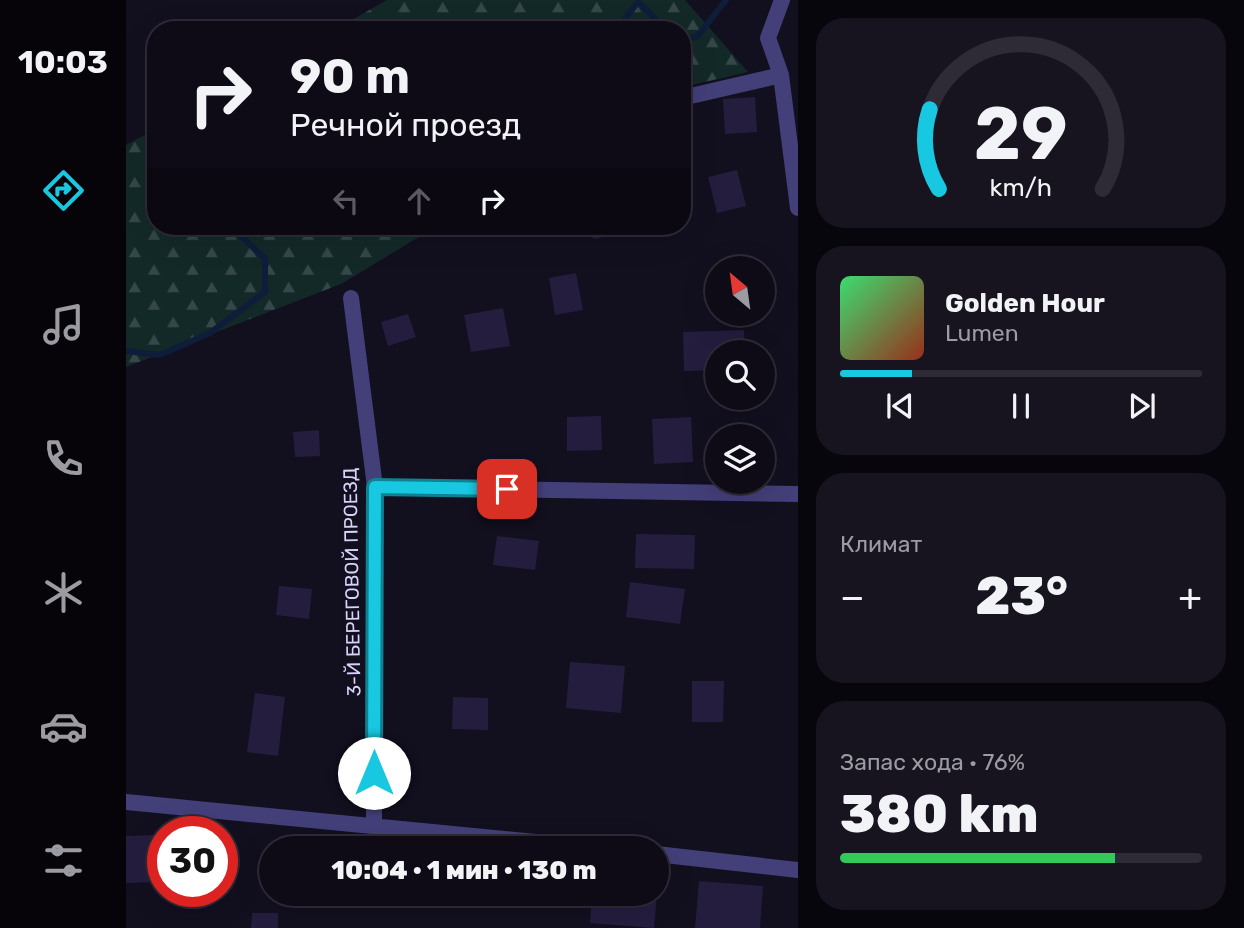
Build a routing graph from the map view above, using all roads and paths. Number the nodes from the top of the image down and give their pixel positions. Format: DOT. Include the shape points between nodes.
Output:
graph roads {
  1 [pos="782,0"];
  2 [pos="781,75"];
  3 [pos="691,96"];
  4 [pos="798,208"];
  5 [pos="351,298"];
  6 [pos="375,487"];
  7 [pos="798,494"];
  8 [pos="126,802"];
  9 [pos="374,825"];
  10 [pos="481,836"];
  11 [pos="669,855"];
  12 [pos="798,870"];
  1 -- 2 [label="street" via="768,38"];
  2 -- 3 [label="street"];
  2 -- 4 [label="street"];
  5 -- 6 [label="street, 3-Й БЕРЕГОВОЙ ПРОЕЗД"];
  6 -- 7 [label="street"];
  6 -- 9 [label="street, 3-Й БЕРЕГОВОЙ ПРОЕЗД"];
  8 -- 9 [label="street"];
  9 -- 10 [label="street"];
  11 -- 12 [label="street"];
}
